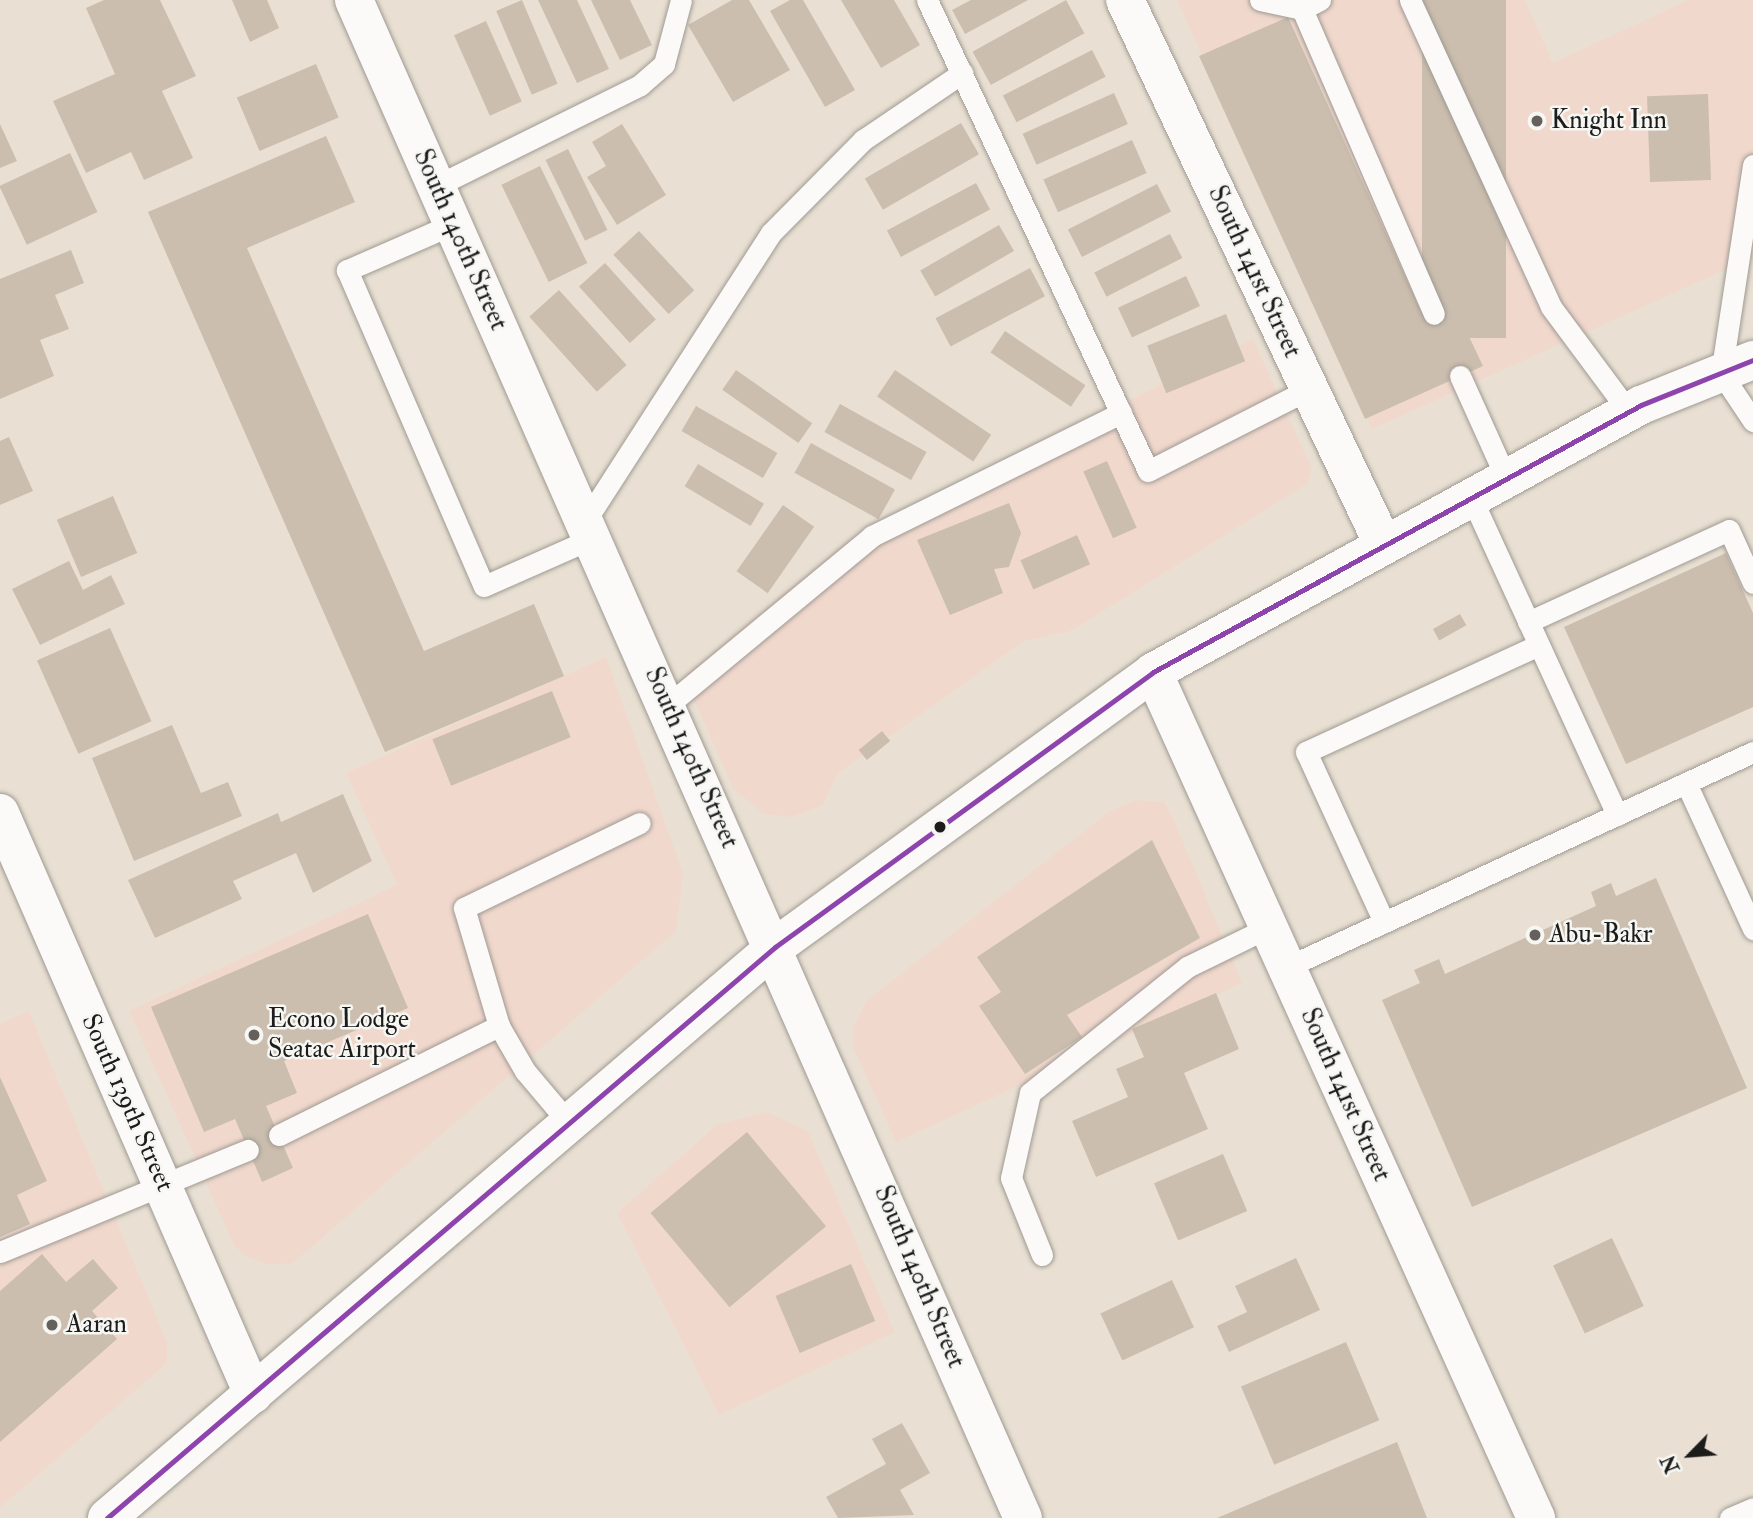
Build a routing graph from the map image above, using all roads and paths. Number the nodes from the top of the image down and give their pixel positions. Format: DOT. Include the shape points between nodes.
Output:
graph roads {
  1 [pos="354,0"];
  2 [pos="681,0"];
  3 [pos="927,0"];
  4 [pos="1125,0"];
  5 [pos="1260,0"];
  6 [pos="1410,0"];
  7 [pos="1311,4"];
  8 [pos="962,73"];
  9 [pos="1753,165"];
  10 [pos="436,186"];
  11 [pos="1751,192"];
  12 [pos="453,224"];
  13 [pos="1434,314"];
  14 [pos="1737,366"];
  15 [pos="1460,376"];
  16 [pos="1310,389"];
  17 [pos="1629,412"];
  18 [pos="1121,413"];
  19 [pos="1753,421"];
  20 [pos="1506,478"];
  21 [pos="1471,497"];
  22 [pos="590,529"];
  23 [pos="1383,544"];
  24 [pos="1753,583"];
  25 [pos="1528,622"];
  26 [pos="1539,645"];
  27 [pos="1153,672"];
  28 [pos="668,705"];
  29 [pos="1753,752"];
  30 [pos="1686,783"];
  31 [pos="0,813"];
  32 [pos="1617,814"];
  33 [pos="640,823"];
  34 [pos="1384,922"];
  35 [pos="1269,927"];
  36 [pos="1753,929"];
  37 [pos="775,947"];
  38 [pos="1287,967"];
  39 [pos="499,1026"];
  40 [pos="569,1123"];
  41 [pos="279,1135"];
  42 [pos="248,1150"];
  43 [pos="162,1182"];
  44 [pos="0,1252"];
  45 [pos="1042,1255"];
  46 [pos="253,1394"];
  47 [pos="1753,1507"];
  48 [pos="107,1518"];
  49 [pos="1023,1518"];
  50 [pos="1536,1518"];
  51 [pos="1730,1518"];
  1 -- 10 [label="street, South 140th Street"];
  2 -- 10 [label="lane" via="664,64 640,85"];
  3 -- 8 [label="lane"];
  4 -- 16 [label="street, South 141st Street"];
  5 -- 7 [label="lane"];
  6 -- 17 [label="lane" via="1551,307"];
  7 -- 13 [label="lane"];
  8 -- 18 [label="lane"];
  8 -- 22 [label="lane" via="863,140 771,233"];
  9 -- 11 [label="lane"];
  10 -- 12 [label="street, South 140th Street"];
  11 -- 14 [label="lane"];
  12 -- 22 [label="street, South 140th Street"];
  12 -- 22 [label="lane" via="347,271 484,586"];
  14 -- 17 [label="street"];
  14 -- 19 [label="lane"];
  15 -- 20 [label="lane"];
  16 -- 18 [label="lane" via="1148,471"];
  16 -- 23 [label="street, South 141st Street"];
  17 -- 20 [label="street"];
  18 -- 28 [label="lane" via="872,536"];
  20 -- 21 [label="street"];
  21 -- 23 [label="street"];
  21 -- 25 [label="lane"];
  22 -- 28 [label="street, South 140th Street"];
  23 -- 27 [label="street"];
  24 -- 25 [label="lane" via="1728,530"];
  25 -- 26 [label="lane"];
  26 -- 32 [label="lane"];
  26 -- 34 [label="lane" via="1306,752"];
  27 -- 35 [label="street, South 141st Street"];
  27 -- 37 [label="street"];
  28 -- 37 [label="street, South 140th Street"];
  29 -- 30 [label="lane"];
  30 -- 32 [label="lane"];
  30 -- 36 [label="lane"];
  31 -- 43 [label="street, South 139th Street"];
  32 -- 34 [label="lane"];
  33 -- 39 [label="lane" via="464,908"];
  34 -- 38 [label="lane"];
  35 -- 38 [label="street, South 141st Street"];
  35 -- 45 [label="lane" via="1187,967 1030,1093 1011,1178"];
  37 -- 40 [label="street"];
  37 -- 49 [label="street, South 140th Street"];
  38 -- 50 [label="street, South 141st Street"];
  39 -- 40 [label="lane" via="525,1071"];
  39 -- 41 [label="lane"];
  40 -- 46 [label="street"];
  42 -- 43 [label="lane"];
  43 -- 44 [label="lane"];
  43 -- 46 [label="street, South 139th Street"];
  46 -- 48 [label="street"];
  47 -- 51 [label="lane"];
}
